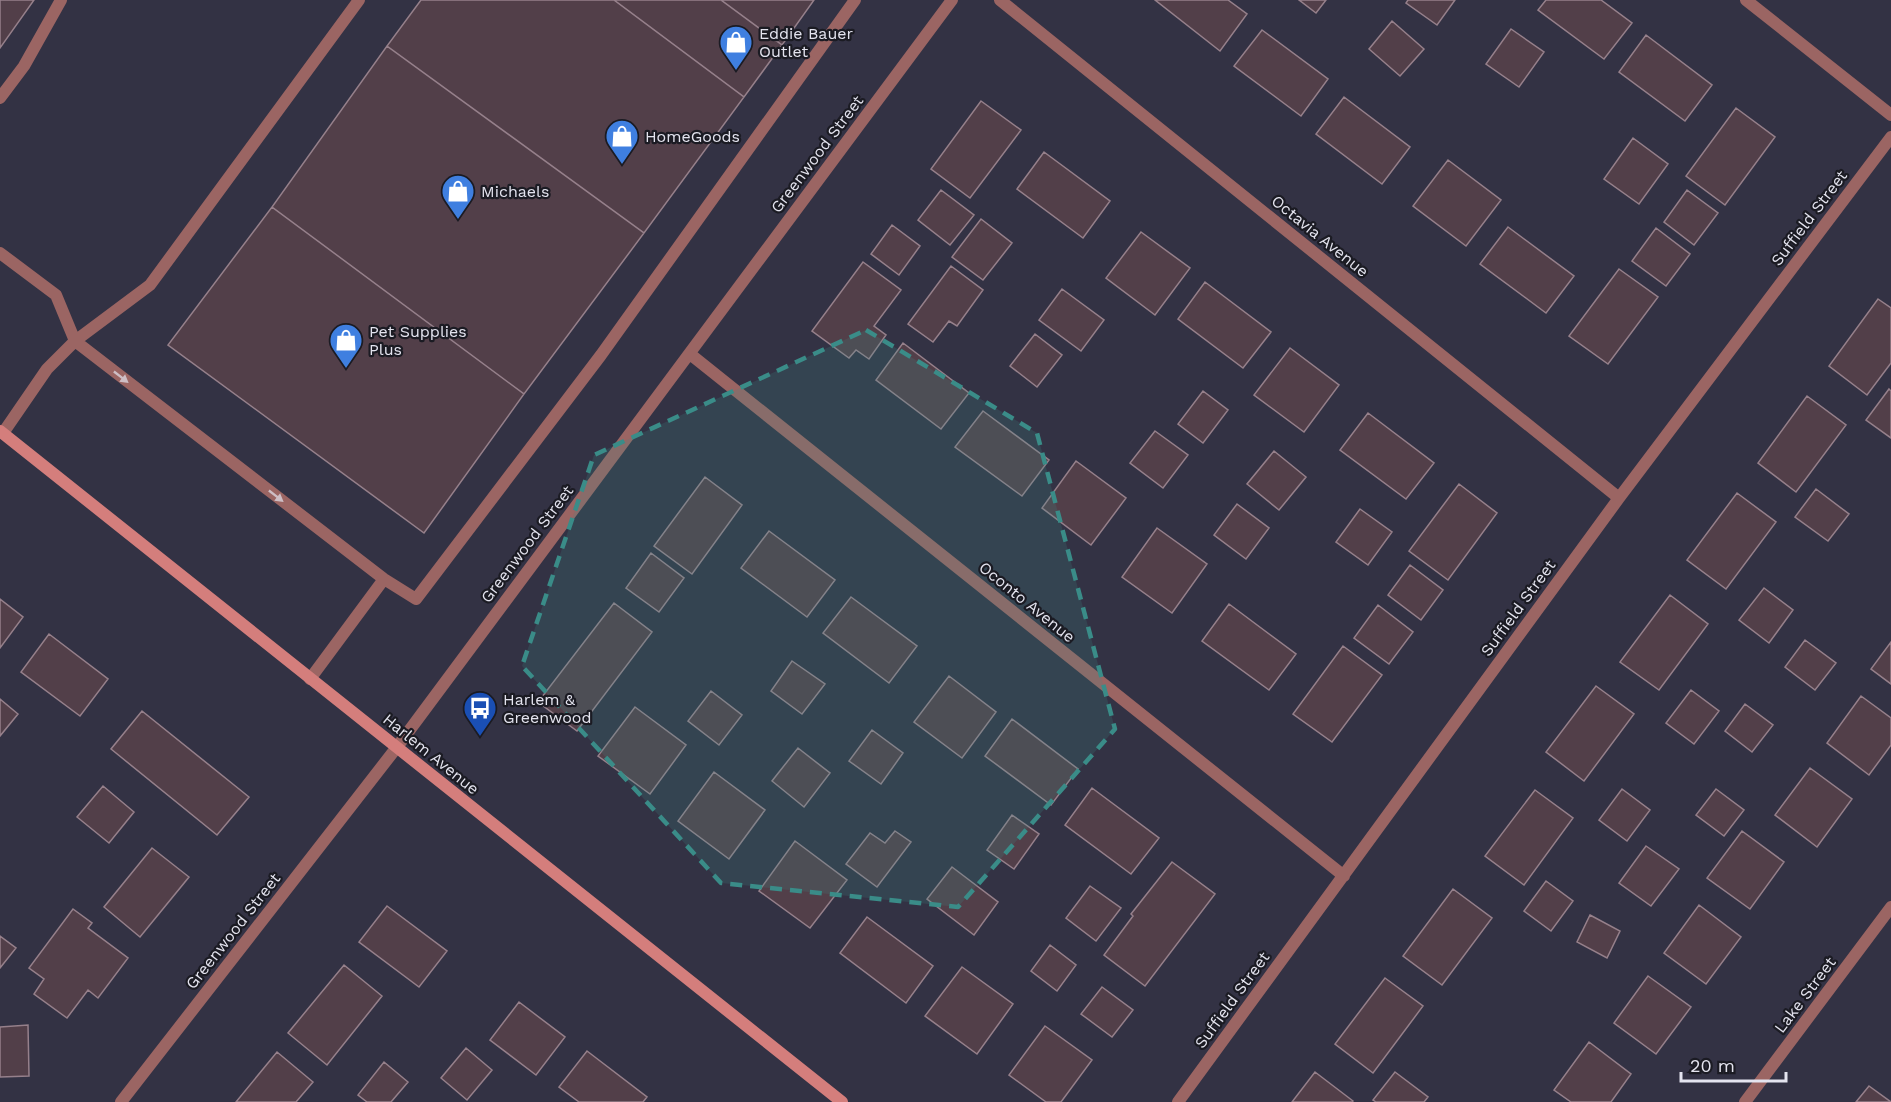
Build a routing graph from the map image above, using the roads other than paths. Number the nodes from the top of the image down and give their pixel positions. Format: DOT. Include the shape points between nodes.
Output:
graph roads {
  1 [pos="61,0"];
  2 [pos="359,0"];
  3 [pos="855,0"];
  4 [pos="952,0"];
  5 [pos="1000,0"];
  6 [pos="1746,0"];
  7 [pos="0,98"];
  8 [pos="1891,115"];
  9 [pos="1891,137"];
  10 [pos="0,253"];
  11 [pos="75,341"];
  12 [pos="690,354"];
  13 [pos="1,432"];
  14 [pos="1619,498"];
  15 [pos="384,579"];
  16 [pos="310,679"];
  17 [pos="397,747"];
  18 [pos="1344,876"];
  19 [pos="1891,907"];
  20 [pos="121,1102"];
  21 [pos="842,1102"];
  22 [pos="1178,1102"];
  23 [pos="1745,1102"];
  1 -- 7 [label="street" via="24,66"];
  2 -- 11 [label="street" via="150,285"];
  3 -- 15 [label="street" via="601,355 416,599"];
  4 -- 12 [label="street, Greenwood Street"];
  5 -- 14 [label="street, Octavia Avenue"];
  6 -- 8 [label="street"];
  9 -- 14 [label="street, Suffield Street"];
  10 -- 11 [label="street" via="56,295"];
  11 -- 13 [label="street" via="44,373"];
  11 -- 15 [label="street, one-way"];
  12 -- 17 [label="street, Greenwood Street"];
  12 -- 18 [label="street, Oconto Avenue"];
  13 -- 16 [label="main road, Harlem Avenue"];
  14 -- 18 [label="street, Suffield Street"];
  15 -- 16 [label="street"];
  16 -- 17 [label="main road, Harlem Avenue"];
  17 -- 20 [label="street, Greenwood Street"];
  17 -- 21 [label="main road, Harlem Avenue"];
  18 -- 22 [label="street, Suffield Street"];
  19 -- 23 [label="street, Lake Street"];
}
